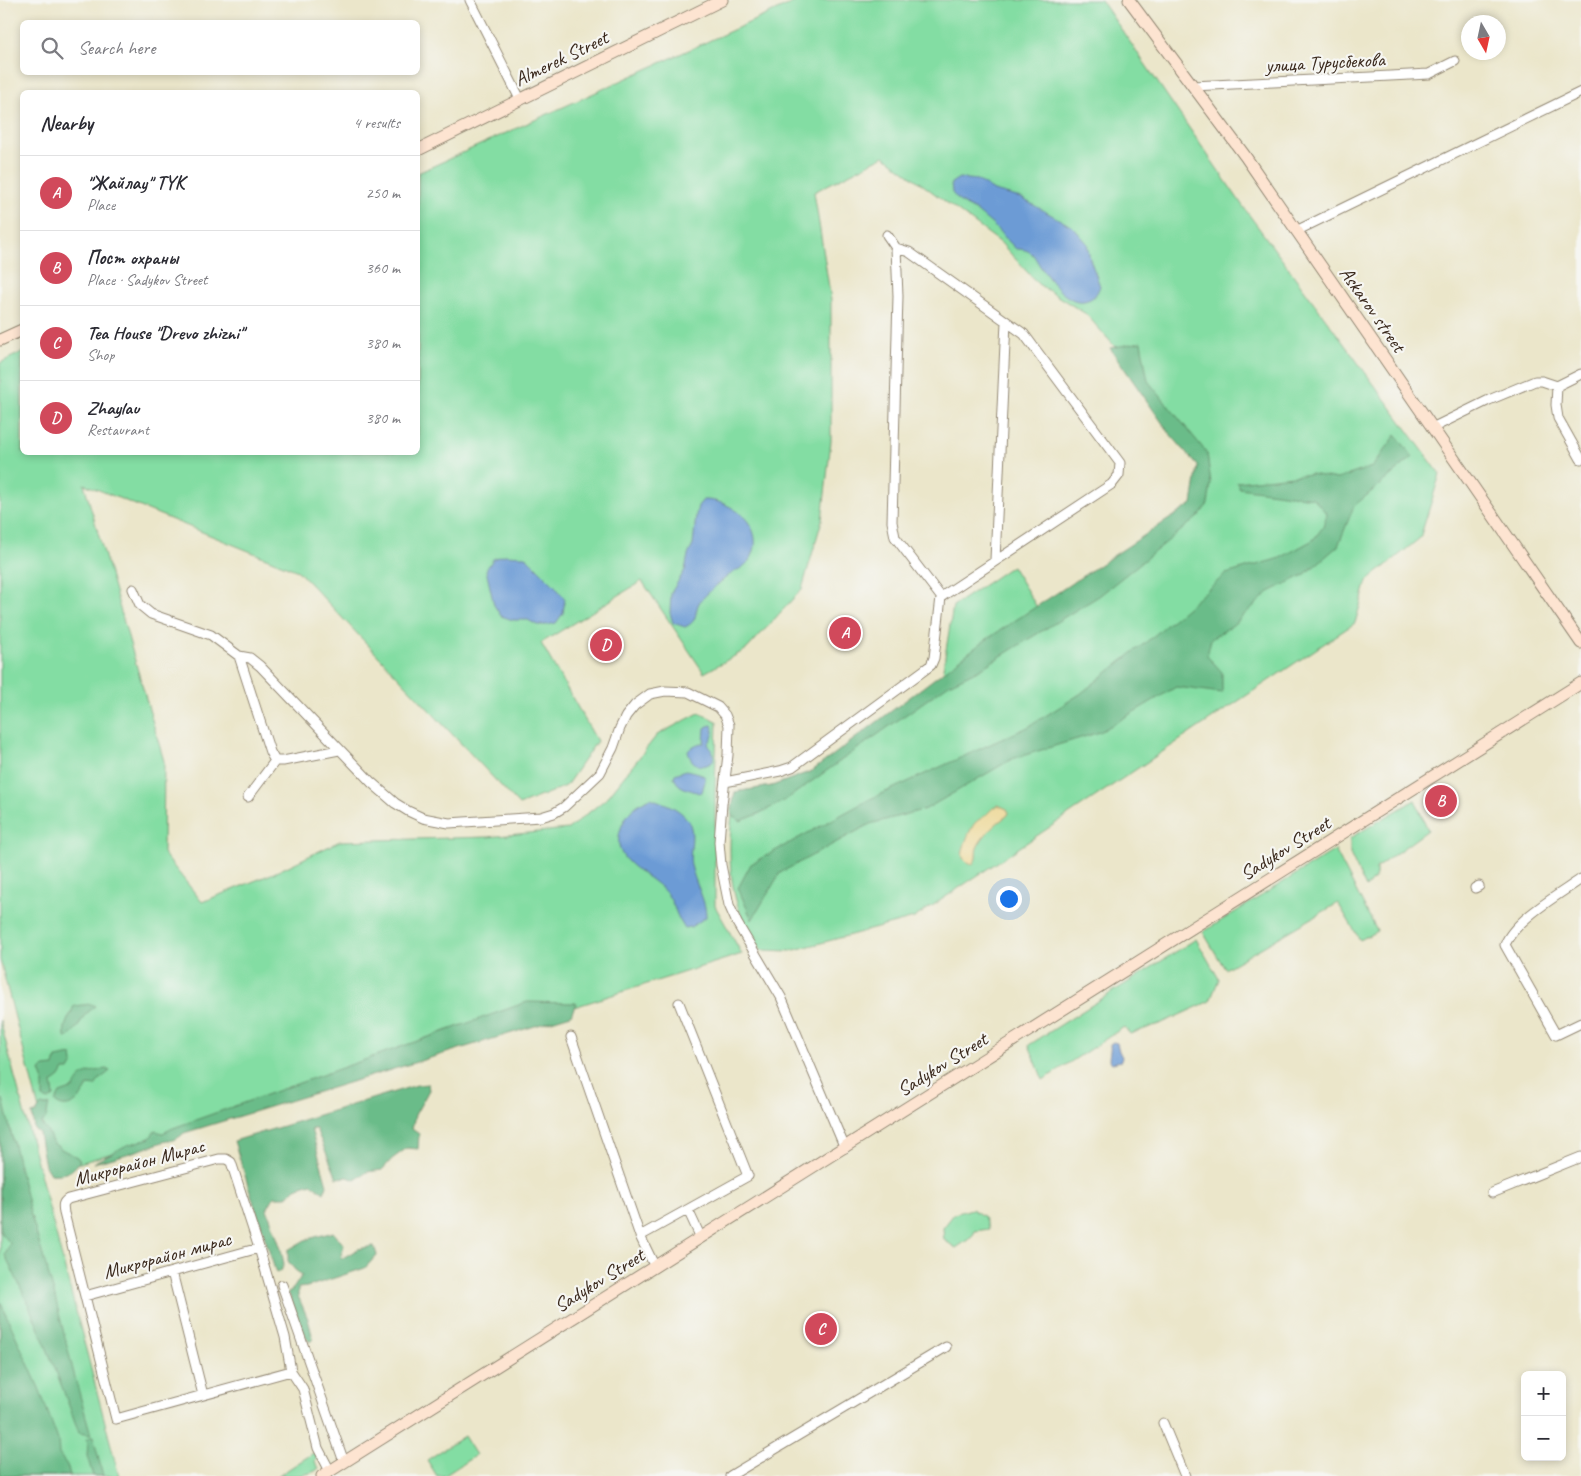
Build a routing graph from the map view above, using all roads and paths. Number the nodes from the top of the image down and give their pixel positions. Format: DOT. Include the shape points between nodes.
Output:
graph roads {
  1 [pos="470,0"];
  2 [pos="722,0"];
  3 [pos="1129,0"];
  4 [pos="1455,61"];
  5 [pos="1193,86"];
  6 [pos="1581,92"];
  7 [pos="520,99"];
  8 [pos="420,149"];
  9 [pos="1296,231"];
  10 [pos="887,235"];
  11 [pos="896,248"];
  12 [pos="1006,322"];
  13 [pos="20,331"];
  14 [pos="0,340"];
  15 [pos="1581,374"];
  16 [pos="1557,386"];
  17 [pos="1432,428"];
  18 [pos="1580,457"];
  19 [pos="995,560"];
  20 [pos="133,590"];
  21 [pos="941,597"];
  22 [pos="1581,643"];
  23 [pos="239,656"];
  24 [pos="1581,683"];
  25 [pos="339,750"];
  26 [pos="275,760"];
  27 [pos="725,782"];
  28 [pos="248,797"];
  29 [pos="1581,880"];
  30 [pos="678,1003"];
  31 [pos="1581,1023"];
  32 [pos="571,1037"];
  33 [pos="845,1148"];
  34 [pos="1581,1158"];
  35 [pos="1492,1193"];
  36 [pos="688,1210"];
  37 [pos="640,1236"];
  38 [pos="701,1238"];
  39 [pos="259,1248"];
  40 [pos="655,1266"];
  41 [pos="172,1272"];
  42 [pos="282,1285"];
  43 [pos="85,1296"];
  44 [pos="946,1348"];
  45 [pos="291,1371"];
  46 [pos="203,1395"];
  47 [pos="1163,1422"];
  48 [pos="344,1462"];
  49 [pos="326,1474"];
  50 [pos="730,1476"];
  51 [pos="1186,1476"];
  1 -- 7 [label="street"];
  2 -- 7 [label="street, Almerek Street"];
  3 -- 5 [label="street, Askarov street"];
  4 -- 5 [label="street, улица Турусбекова" via="1430,74"];
  5 -- 9 [label="street, Askarov street"];
  6 -- 9 [label="street"];
  7 -- 8 [label="street, Almerek Street"];
  9 -- 17 [label="street, Askarov street"];
  10 -- 11 [label="street"];
  11 -- 12 [label="street" via="909,252"];
  11 -- 21 [label="street" via="898,296 892,522 895,537"];
  12 -- 19 [label="street"];
  12 -- 19 [label="street" via="1024,334 1120,463 1119,475 1112,484"];
  13 -- 14 [label="street"];
  15 -- 16 [label="street"];
  16 -- 17 [label="street" via="1535,381"];
  16 -- 18 [label="street" via="1558,418"];
  17 -- 22 [label="street, Askarov street"];
  19 -- 21 [label="street"];
  20 -- 23 [label="street" via="140,605 150,614 211,635"];
  21 -- 27 [label="street" via="931,665 792,766"];
  23 -- 25 [label="street" via="250,658 260,666"];
  23 -- 26 [label="street"];
  24 -- 33 [label="street, Sadykov Street"];
  25 -- 26 [label="street"];
  25 -- 27 [label="street" via="395,803 424,818 449,823 541,817 564,808 600,773 626,716 635,705 650,694 688,692 718,706 725,715 729,725"];
  26 -- 28 [label="street"];
  27 -- 33 [label="street" via="719,842 729,905 781,997"];
  29 -- 31 [label="street" via="1528,916 1506,945 1556,1035"];
  30 -- 36 [label="street" via="748,1176"];
  32 -- 37 [label="street"];
  33 -- 38 [label="street, Sadykov Street"];
  34 -- 35 [label="street"];
  36 -- 37 [label="street"];
  36 -- 38 [label="street"];
  37 -- 40 [label="street"];
  38 -- 40 [label="street, Sadykov Street"];
  39 -- 41 [label="street, Микрорайон мирас"];
  39 -- 43 [label="street, Микрорайон Мирас" via="231,1162 226,1159 68,1199 62,1206"];
  39 -- 45 [label="street, Микрорайон Мирас" via="285,1337"];
  40 -- 48 [label="street, Sadykov Street"];
  41 -- 43 [label="street, Микрорайон мирас"];
  41 -- 46 [label="street, Микрорайон Мирас"];
  42 -- 48 [label="street"];
  43 -- 46 [label="street, Микрорайон Мирас" via="116,1419"];
  44 -- 50 [label="street"];
  45 -- 46 [label="street, Микрорайон Мирас"];
  45 -- 49 [label="street, Микрорайон Мирас" via="303,1388"];
  47 -- 51 [label="street"];
  48 -- 49 [label="street, Sadykov Street"];
}
